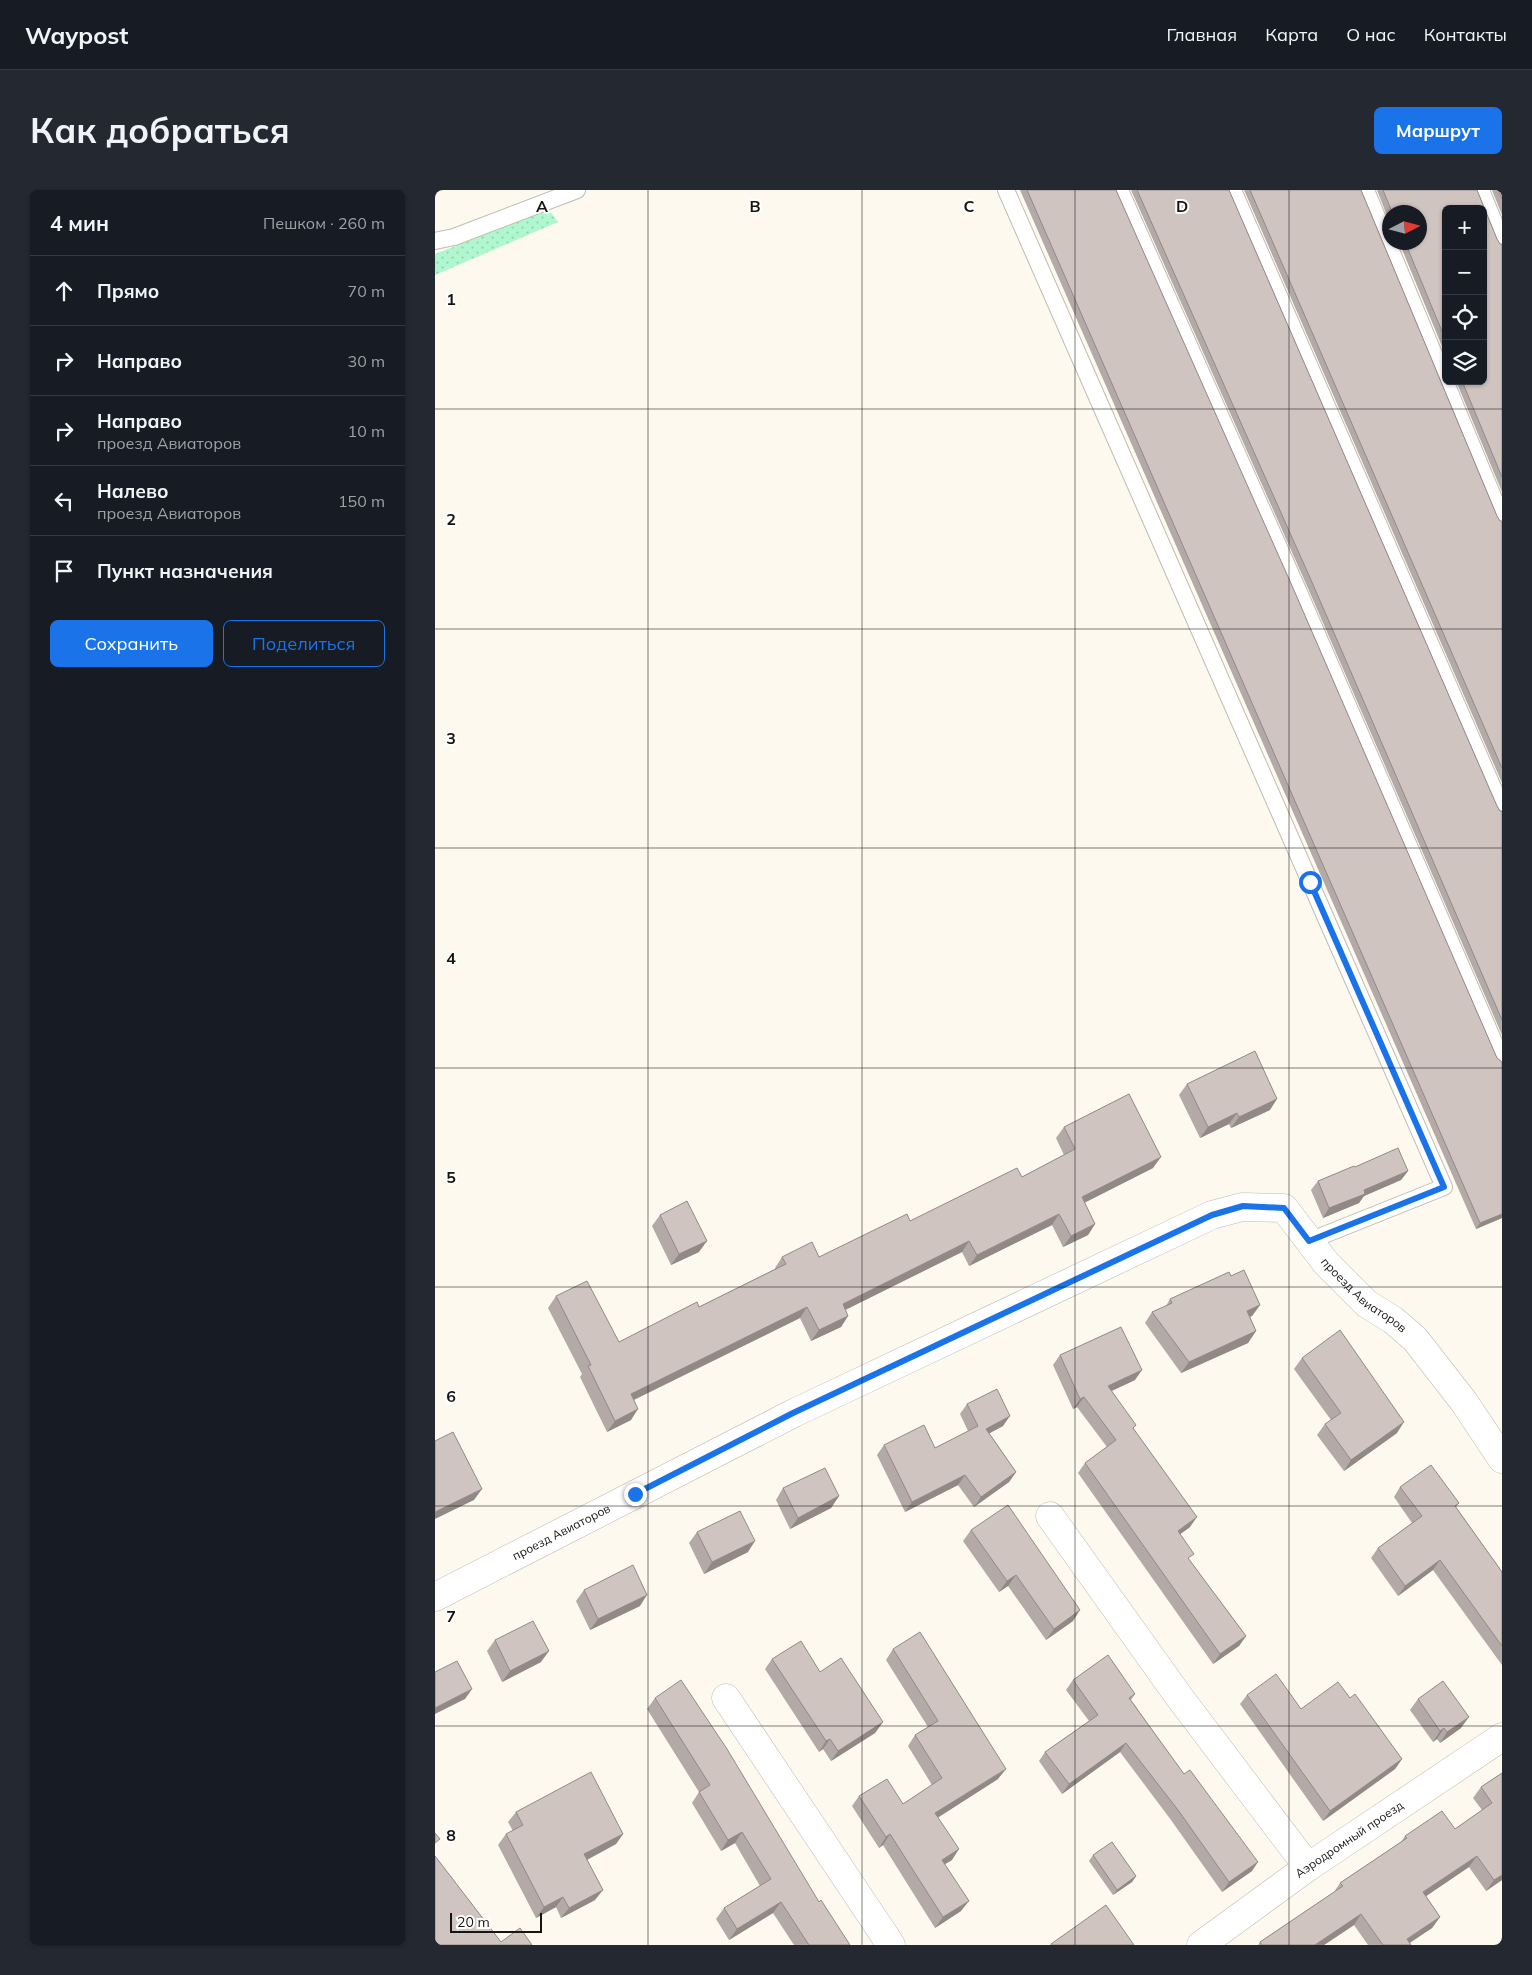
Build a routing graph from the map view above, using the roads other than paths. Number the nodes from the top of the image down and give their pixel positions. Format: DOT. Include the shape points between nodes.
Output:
graph roads {
  1 [pos="577,190"];
  2 [pos="1006,190"];
  3 [pos="1120,190"];
  4 [pos="1233,190"];
  5 [pos="1366,190"];
  6 [pos="1481,190"];
  7 [pos="435,241"];
  8 [pos="1502,241"];
  9 [pos="1502,518"];
  10 [pos="1502,808"];
  11 [pos="1502,1060"];
  12 [pos="1309,1241"];
  13 [pos="1502,1459"];
  14 [pos="1050,1516"];
  15 [pos="435,1597"];
  16 [pos="726,1698"];
  17 [pos="1502,1737"];
  18 [pos="1308,1867"];
  19 [pos="891,1945"];
  20 [pos="1201,1945"];
  1 -- 7 [label="lane" via="454,237"];
  2 -- 12 [label="lane" via="1444,1187"];
  3 -- 11 [label="lane"];
  4 -- 10 [label="lane"];
  5 -- 9 [label="lane"];
  6 -- 8 [label="lane"];
  12 -- 13 [label="street, проезд Авиаторов" via="1367,1304 1415,1339"];
  12 -- 15 [label="street, проезд Авиаторов" via="1284,1208 1243,1206 1203,1219 793,1413"];
  14 -- 18 [label="street" via="1180,1698"];
  16 -- 19 [label="street"];
  17 -- 18 [label="street, Аэродромный проезд"];
  18 -- 20 [label="street, Аэродромный проезд"];
}
